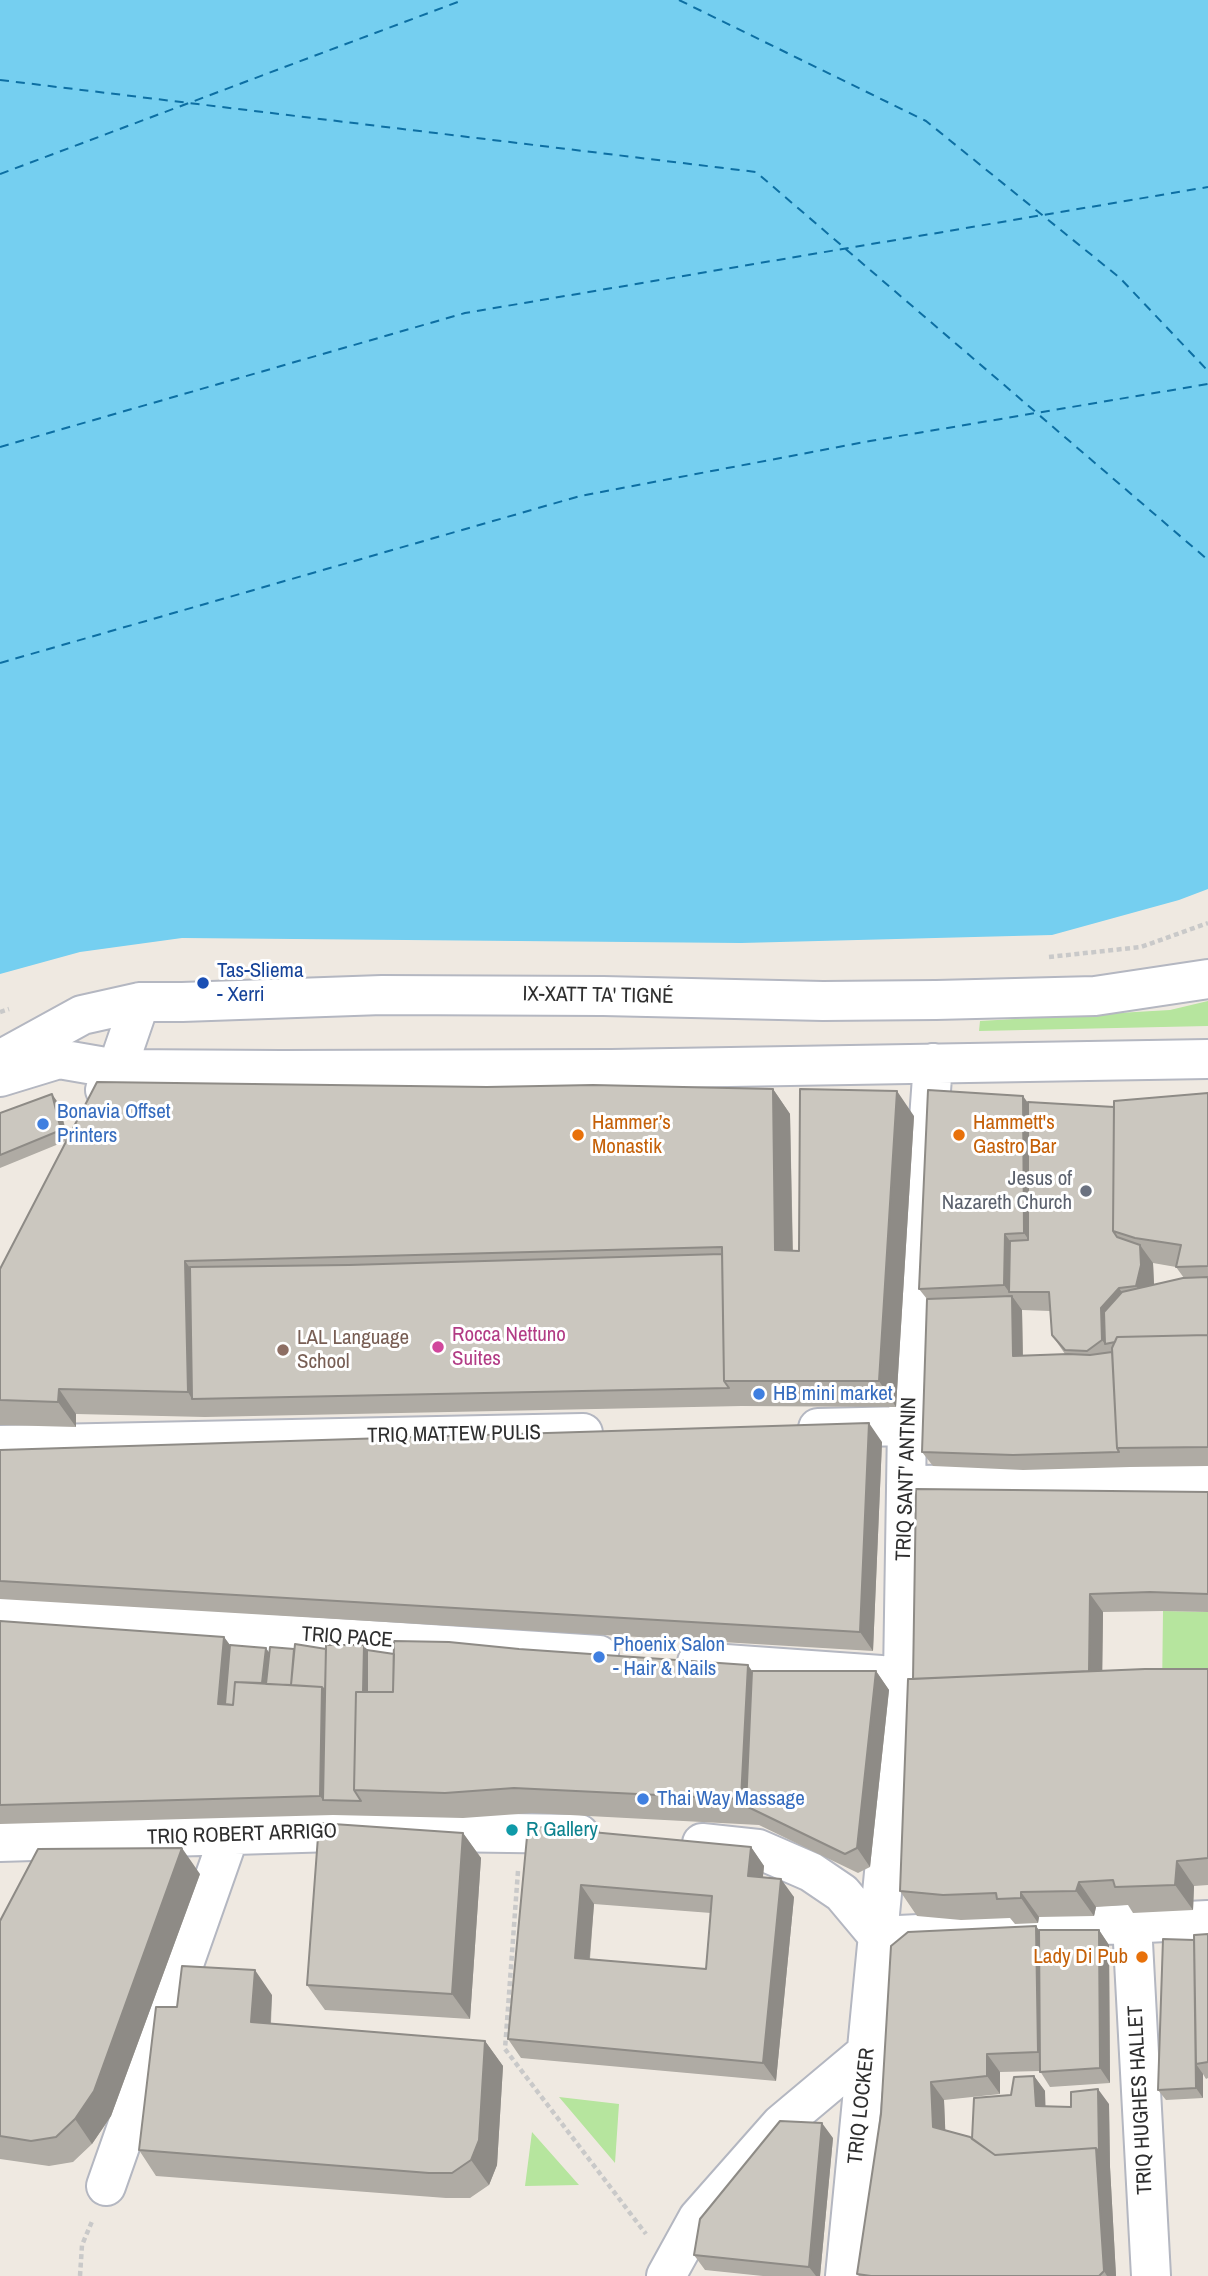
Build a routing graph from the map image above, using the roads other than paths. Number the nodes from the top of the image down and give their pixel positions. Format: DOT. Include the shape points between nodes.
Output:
graph roads {
  1 [pos="1208,979"];
  2 [pos="141,1002"];
  3 [pos="1208,1059"];
  4 [pos="0,1060"];
  5 [pos="933,1063"];
  6 [pos="801,1066"];
  7 [pos="117,1069"];
  8 [pos="0,1077"];
  9 [pos="802,1106"];
  10 [pos="91,1118"];
  11 [pos="907,1426"];
  12 [pos="781,1428"];
  13 [pos="614,1432"];
  14 [pos="0,1445"];
  15 [pos="1208,1483"];
  16 [pos="906,1485"];
  17 [pos="0,1616"];
  18 [pos="903,1676"];
  19 [pos="229,1836"];
  20 [pos="611,1836"];
  21 [pos="662,1839"];
  22 [pos="0,1842"];
  23 [pos="1208,1920"];
  24 [pos="1132,1924"];
  25 [pos="878,1936"];
  26 [pos="867,2051"];
  27 [pos="106,2186"];
  28 [pos="668,2270"];
  29 [pos="845,2276"];
  30 [pos="1151,2276"];
  1 -- 2 [label="street, IX-XATT TA' TIGNÉ" via="1094,996 936,1000 382,995"];
  2 -- 4 [label="street, IX-XATT TA' TIGNÉ" via="82,1015"];
  2 -- 7 [label="street"];
  3 -- 5 [label="street"];
  5 -- 6 [label="street"];
  5 -- 11 [label="street, TRIQ SANT' ANTNIN"];
  6 -- 7 [label="street"];
  6 -- 9 [label="street"];
  7 -- 8 [label="street" via="58,1059"];
  7 -- 10 [label="street"];
  11 -- 12 [label="street"];
  11 -- 16 [label="street, TRIQ SANT' ANTNIN"];
  13 -- 14 [label="street, TRIQ MATTEW PULIS"];
  15 -- 16 [label="street"];
  16 -- 18 [label="street, TRIQ SANT' ANTNIN"];
  17 -- 18 [label="street, TRIQ PACE"];
  18 -- 25 [label="street, TRIQ SANT' ANTNIN"];
  19 -- 20 [label="street, TRIQ ROBERT ARRIGO" via="368,1831"];
  19 -- 22 [label="street, TRIQ ROBERT ARRIGO"];
  19 -- 27 [label="street"];
  21 -- 25 [label="street" via="758,1849 811,1872 842,1893"];
  23 -- 24 [label="street"];
  24 -- 25 [label="street"];
  24 -- 30 [label="street, TRIQ HUGHES HALLET"];
  25 -- 26 [label="street, TRIQ LOCKER"];
  26 -- 28 [label="street" via="781,2124 698,2218"];
  26 -- 29 [label="street, TRIQ LOCKER"];
}
